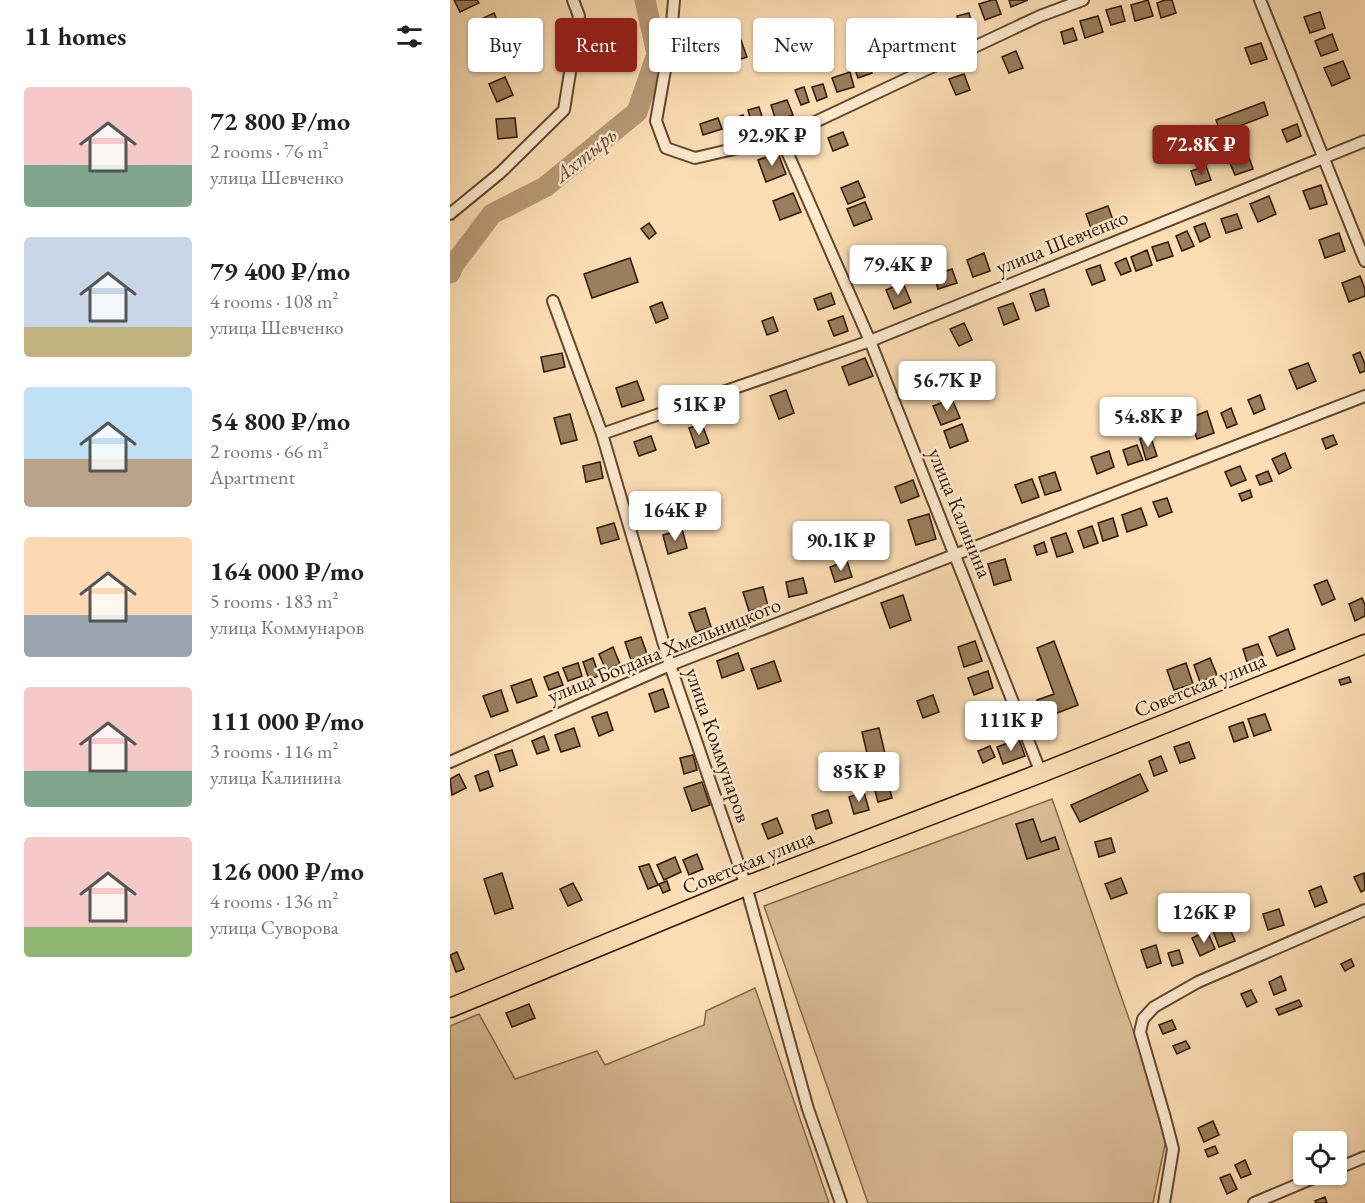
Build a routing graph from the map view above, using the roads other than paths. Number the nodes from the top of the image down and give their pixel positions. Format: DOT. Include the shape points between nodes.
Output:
graph roads {
  1 [pos="573,0"];
  2 [pos="674,0"];
  3 [pos="1083,0"];
  4 [pos="1260,0"];
  5 [pos="781,138"];
  6 [pos="1365,141"];
  7 [pos="1323,157"];
  8 [pos="450,214"];
  9 [pos="1365,261"];
  10 [pos="553,302"];
  11 [pos="870,341"];
  12 [pos="1365,396"];
  13 [pos="602,434"];
  14 [pos="956,556"];
  15 [pos="1365,644"];
  16 [pos="670,665"];
  17 [pos="450,762"];
  18 [pos="1041,773"];
  19 [pos="746,886"];
  20 [pos="1365,910"];
  21 [pos="450,1008"];
  22 [pos="1365,1157"];
  23 [pos="1347,1164"];
  24 [pos="1297,1185"];
  25 [pos="841,1203"];
  26 [pos="1164,1203"];
  27 [pos="1254,1203"];
  1 -- 8 [label="street" via="579,16 564,110 500,173"];
  2 -- 5 [label="street" via="656,121 666,148 695,158"];
  3 -- 5 [label="street" via="1040,16"];
  4 -- 7 [label="street"];
  5 -- 11 [label="street, улица Калинина"];
  6 -- 7 [label="street, улица Шевченко"];
  7 -- 9 [label="street"];
  7 -- 11 [label="street, улица Шевченко"];
  10 -- 13 [label="street, улица Коммунаров"];
  11 -- 13 [label="street, улица Шевченко"];
  11 -- 14 [label="street, улица Калинина"];
  12 -- 14 [label="street, улица Богдана Хмельницкого"];
  13 -- 16 [label="street, улица Коммунаров"];
  14 -- 16 [label="street, улица Богдана Хмельницкого"];
  14 -- 18 [label="street, улица Калинина"];
  15 -- 18 [label="highway, Советская улица"];
  16 -- 17 [label="street, улица Богдана Хмельницкого"];
  16 -- 19 [label="street, улица Коммунаров"];
  18 -- 19 [label="highway, Советская улица"];
  19 -- 21 [label="highway, Советская улица"];
  19 -- 25 [label="street, улица Коммунаров" via="808,1109"];
  20 -- 26 [label="street" via="1198,982 1154,1007 1143,1019 1140,1032 1173,1149"];
  22 -- 23 [label="street"];
  24 -- 27 [label="street"];
}
